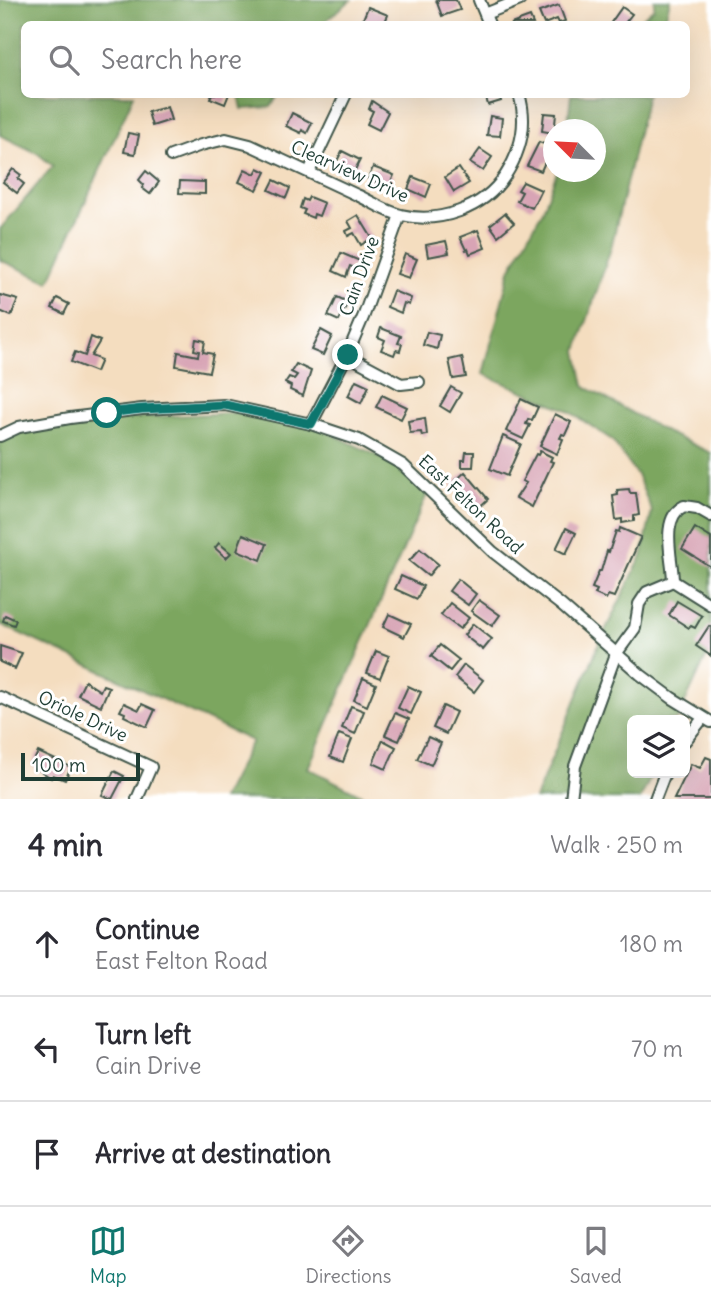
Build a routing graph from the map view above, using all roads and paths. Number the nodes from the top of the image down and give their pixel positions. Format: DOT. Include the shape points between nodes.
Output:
graph roads {
  1 [pos="479,0"];
  2 [pos="520,0"];
  3 [pos="487,19"];
  4 [pos="344,98"];
  5 [pos="520,98"];
  6 [pos="171,156"];
  7 [pos="309,172"];
  8 [pos="400,215"];
  9 [pos="348,355"];
  10 [pos="419,382"];
  11 [pos="311,424"];
  12 [pos="0,436"];
  13 [pos="711,516"];
  14 [pos="673,581"];
  15 [pos="711,605"];
  16 [pos="616,654"];
  17 [pos="0,697"];
  18 [pos="707,720"];
  19 [pos="690,736"];
  20 [pos="663,778"];
  21 [pos="137,799"];
  22 [pos="571,799"];
  23 [pos="655,799"];
  1 -- 3 [label="street"];
  2 -- 3 [label="street"];
  4 -- 7 [label="street"];
  5 -- 8 [label="street, Clearview Drive" via="522,139 515,160 494,188 451,215"];
  6 -- 7 [label="street, Clearview Drive" via="226,139"];
  7 -- 8 [label="street, Clearview Drive"];
  8 -- 9 [label="street, Cain Drive"];
  9 -- 10 [label="street" via="401,384"];
  9 -- 11 [label="street, Cain Drive"];
  11 -- 12 [label="street, East Felton Road" via="225,405 70,418"];
  11 -- 16 [label="street, East Felton Road" via="359,440 403,465 493,552"];
  13 -- 14 [label="street" via="684,506 677,512 669,533"];
  14 -- 15 [label="street"];
  14 -- 16 [label="street" via="647,592 639,604 635,628"];
  16 -- 18 [label="street, East Felton Road"];
  16 -- 22 [label="street" via="575,766"];
  17 -- 21 [label="street, Oriole Drive" via="151,767"];
  18 -- 19 [label="street"];
  20 -- 23 [label="street"];
}
